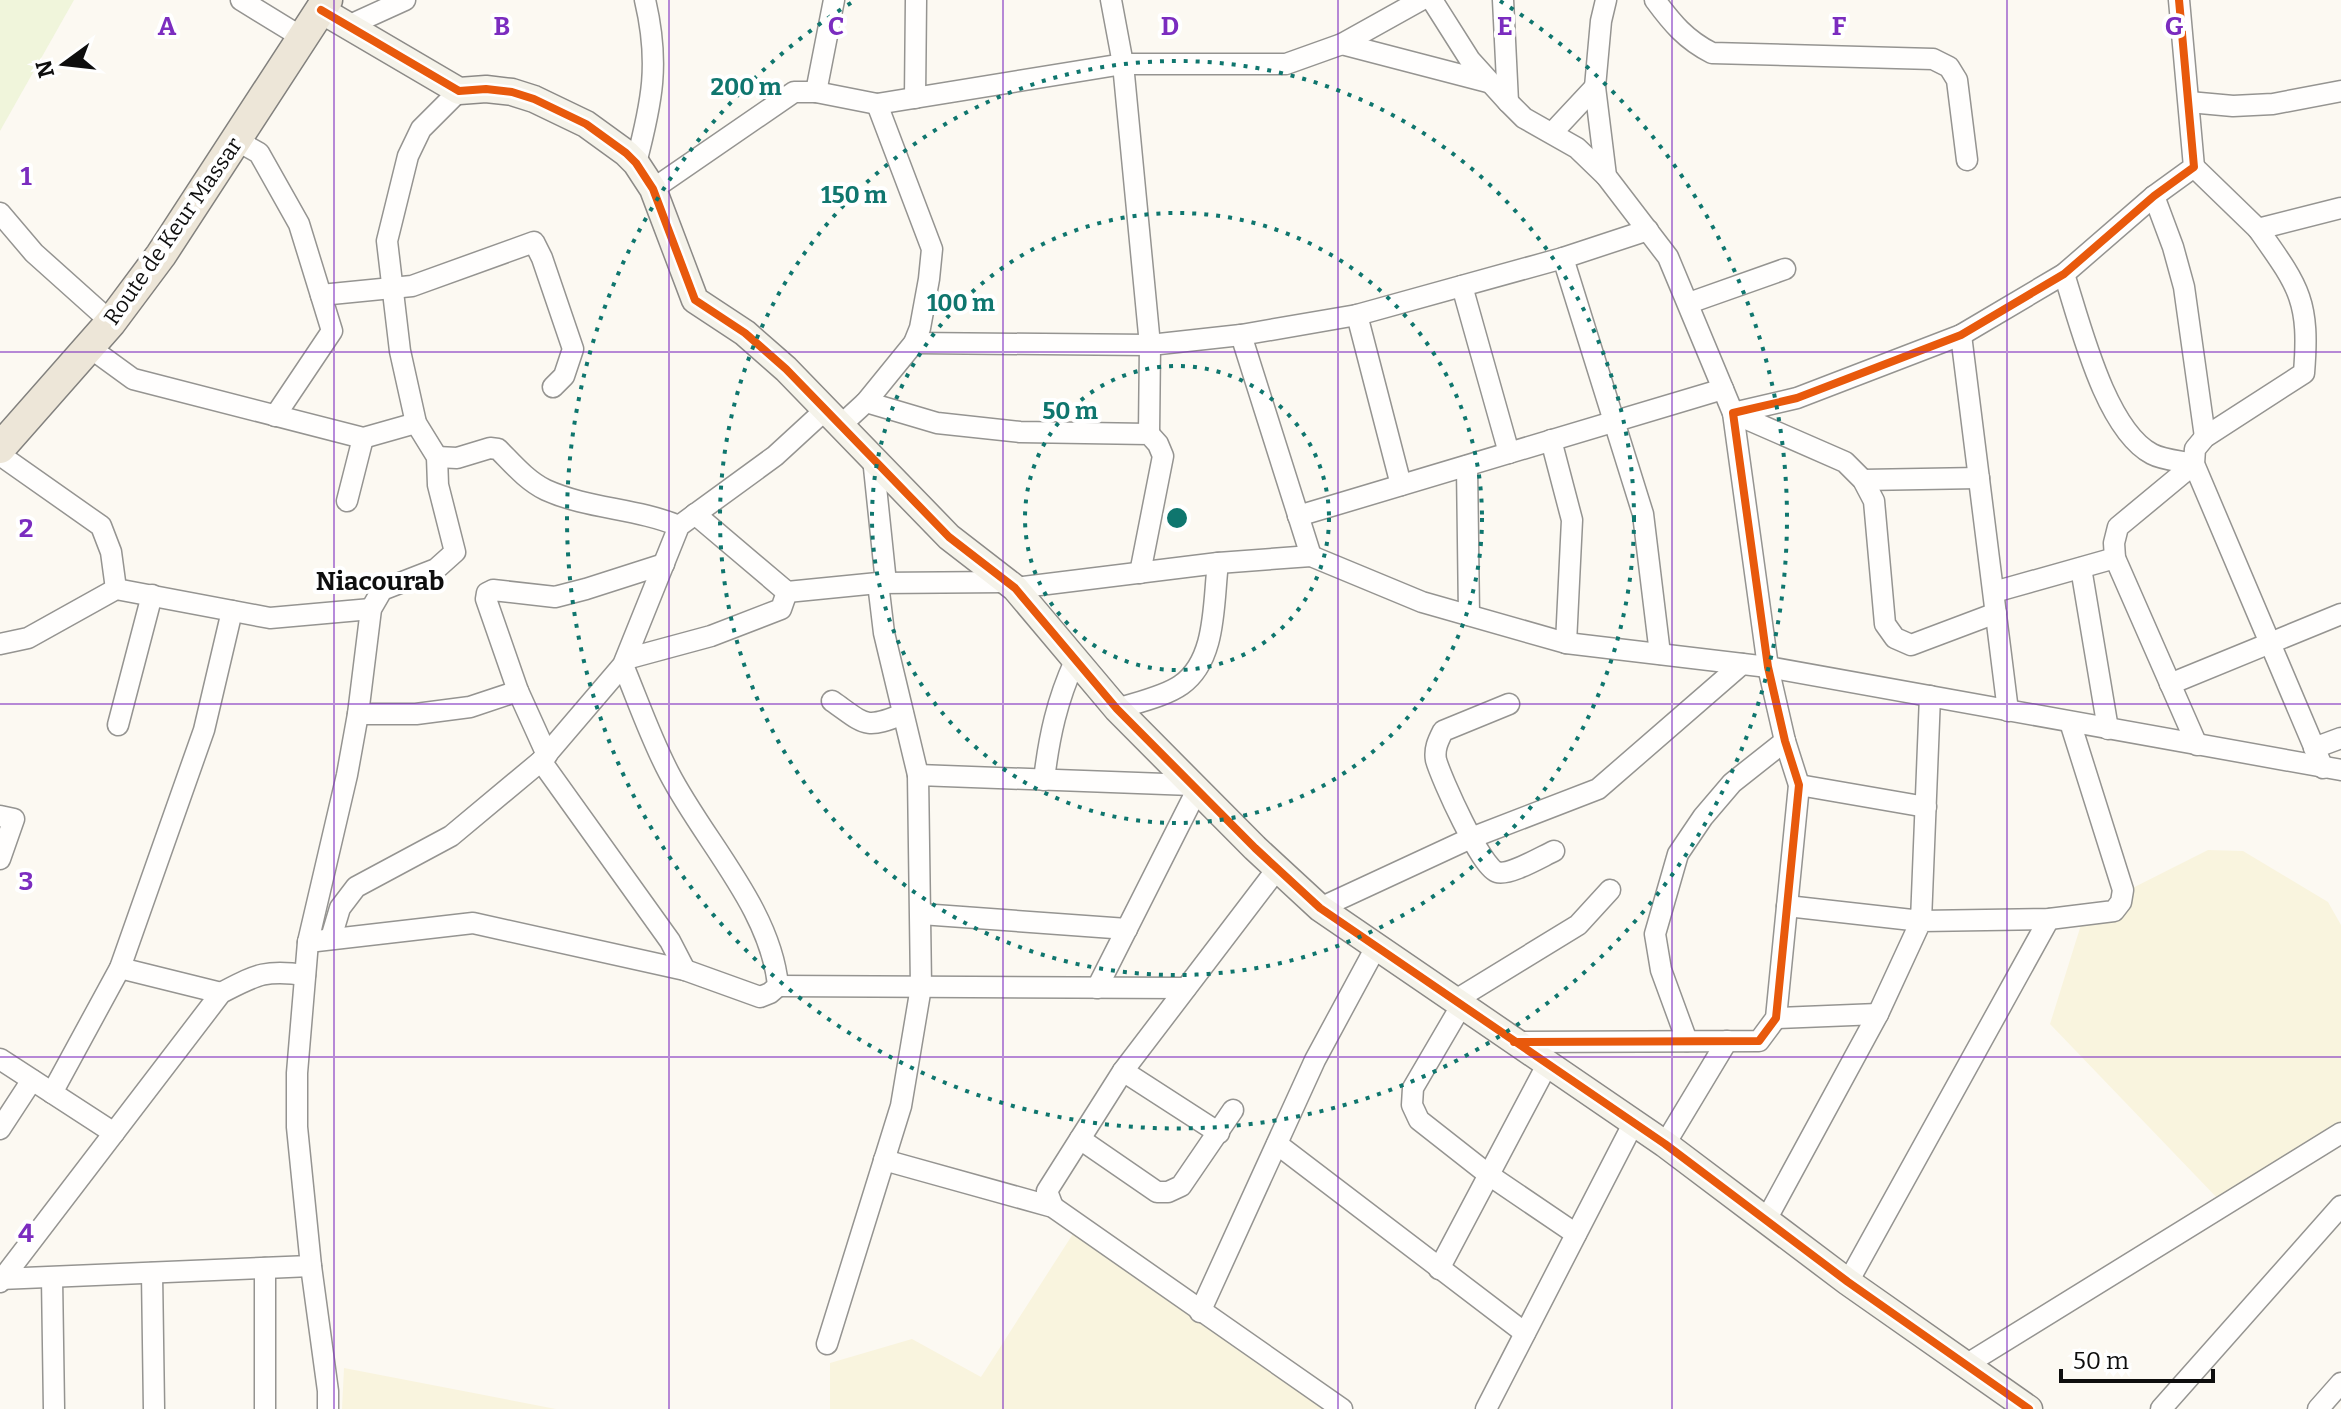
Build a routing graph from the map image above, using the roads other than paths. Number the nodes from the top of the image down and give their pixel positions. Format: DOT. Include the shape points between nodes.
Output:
graph roads {
  1 [pos="241,0"];
  2 [pos="405,0"];
  3 [pos="645,0"];
  4 [pos="834,0"];
  5 [pos="916,0"];
  6 [pos="1111,0"];
  7 [pos="1421,0"];
  8 [pos="1432,0"];
  9 [pos="1503,0"];
  10 [pos="1606,0"];
  11 [pos="1655,0"];
  12 [pos="2179,0"];
  13 [pos="324,5"];
  14 [pos="350,25"];
  15 [pos="303,38"];
  16 [pos="1342,44"];
  17 [pos="1123,64"];
  18 [pos="1488,82"];
  19 [pos="1595,87"];
  20 [pos="459,91"];
  21 [pos="2341,91"];
  22 [pos="816,92"];
  23 [pos="915,98"];
  24 [pos="1508,102"];
  25 [pos="2189,102"];
  26 [pos="877,104"];
  27 [pos="1552,133"];
  28 [pos="236,140"];
  29 [pos="1967,160"];
  30 [pos="636,163"];
  31 [pos="2194,167"];
  32 [pos="1606,176"];
  33 [pos="653,189"];
  34 [pos="2154,196"];
  35 [pos="2341,208"];
  36 [pos="0,213"];
  37 [pos="2258,229"];
  38 [pos="1648,230"];
  39 [pos="1563,258"];
  40 [pos="1785,269"];
  41 [pos="2064,274"];
  42 [pos="1462,286"];
  43 [pos="391,289"];
  44 [pos="321,295"];
  45 [pos="1689,303"];
  46 [pos="1357,315"];
  47 [pos="111,322"];
  48 [pos="1241,335"];
  49 [pos="1961,335"];
  50 [pos="914,343"];
  51 [pos="1150,345"];
  52 [pos="89,347"];
  53 [pos="553,387"];
  54 [pos="1723,389"];
  55 [pos="866,402"];
  56 [pos="1733,413"];
  57 [pos="275,416"];
  58 [pos="833,418"];
  59 [pos="1614,420"];
  60 [pos="416,423"];
  61 [pos="1149,434"];
  62 [pos="2205,437"];
  63 [pos="363,438"];
  64 [pos="1551,440"];
  65 [pos="0,448"];
  66 [pos="1509,453"];
  67 [pos="0,455"];
  68 [pos="437,457"];
  69 [pos="873,458"];
  70 [pos="2194,464"];
  71 [pos="1467,466"];
  72 [pos="1979,478"];
  73 [pos="1863,480"];
  74 [pos="1401,485"];
  75 [pos="347,501"];
  76 [pos="1298,516"];
  77 [pos="687,520"];
  78 [pos="1311,556"];
  79 [pos="2115,558"];
  80 [pos="1218,563"];
  81 [pos="664,564"];
  82 [pos="2081,568"];
  83 [pos="1140,573"];
  84 [pos="882,583"];
  85 [pos="1010,585"];
  86 [pos="116,589"];
  87 [pos="787,592"];
  88 [pos="1994,592"];
  89 [pos="152,595"];
  90 [pos="371,609"];
  91 [pos="232,611"];
  92 [pos="1996,613"];
  93 [pos="2341,614"];
  94 [pos="1469,615"];
  95 [pos="1566,643"];
  96 [pos="2270,643"];
  97 [pos="0,644"];
  98 [pos="1660,654"];
  99 [pos="1075,661"];
  100 [pos="624,662"];
  101 [pos="1742,664"];
  102 [pos="1768,667"];
  103 [pos="2170,684"];
  104 [pos="518,691"];
  105 [pos="1930,696"];
  106 [pos="832,701"];
  107 [pos="1509,704"];
  108 [pos="1117,709"];
  109 [pos="2008,711"];
  110 [pos="358,714"];
  111 [pos="903,714"];
  112 [pos="2070,722"];
  113 [pos="118,725"];
  114 [pos="2108,729"];
  115 [pos="2341,738"];
  116 [pos="1785,741"];
  117 [pos="2197,745"];
  118 [pos="2314,748"];
  119 [pos="544,758"];
  120 [pos="2332,769"];
  121 [pos="918,775"];
  122 [pos="1044,780"];
  123 [pos="1799,785"];
  124 [pos="1194,788"];
  125 [pos="1926,807"];
  126 [pos="0,816"];
  127 [pos="1471,838"];
  128 [pos="1554,851"];
  129 [pos="0,859"];
  130 [pos="1277,869"];
  131 [pos="1610,890"];
  132 [pos="1787,906"];
  133 [pos="1320,908"];
  134 [pos="921,914"];
  135 [pos="2049,919"];
  136 [pos="1921,921"];
  137 [pos="1127,929"];
  138 [pos="331,938"];
  139 [pos="308,942"];
  140 [pos="1376,947"];
  141 [pos="120,968"];
  142 [pos="685,970"];
  143 [pos="305,975"];
  144 [pos="778,986"];
  145 [pos="921,987"];
  146 [pos="1097,988"];
  147 [pos="1186,988"];
  148 [pos="221,993"];
  149 [pos="1458,1003"];
  150 [pos="1878,1014"];
  151 [pos="1776,1018"];
  152 [pos="1687,1041"];
  153 [pos="1727,1041"];
  154 [pos="1514,1042"];
  155 [pos="0,1059"];
  156 [pos="1547,1065"];
  157 [pos="1123,1071"];
  158 [pos="32,1080"];
  159 [pos="52,1093"];
  160 [pos="1233,1110"];
  161 [pos="1633,1124"];
  162 [pos="0,1129"];
  163 [pos="114,1133"];
  164 [pos="1219,1133"];
  165 [pos="2341,1133"];
  166 [pos="1080,1139"];
  167 [pos="1277,1144"];
  168 [pos="1665,1144"];
  169 [pos="884,1160"];
  170 [pos="1489,1175"];
  171 [pos="2341,1206"];
  172 [pos="1053,1207"];
  173 [pos="1766,1220"];
  174 [pos="1576,1234"];
  175 [pos="311,1266"];
  176 [pos="265,1268"];
  177 [pos="1439,1269"];
  178 [pos="152,1273"];
  179 [pos="52,1278"];
  180 [pos="1,1280"];
  181 [pos="1848,1282"];
  182 [pos="1200,1312"];
  183 [pos="1525,1333"];
  184 [pos="827,1344"];
  185 [pos="1964,1366"];
  186 [pos="2341,1383"];
  187 [pos="54,1409"];
  188 [pos="154,1409"];
  189 [pos="265,1409"];
  190 [pos="328,1409"];
  191 [pos="1342,1409"];
  192 [pos="1486,1409"];
  193 [pos="2029,1409"];
  194 [pos="2161,1409"];
  195 [pos="2318,1409"];
  1 -- 15 [label="street"];
  2 -- 14 [label="street"];
  3 -- 30 [label="street" via="655,64"];
  4 -- 22 [label="street"];
  5 -- 23 [label="street"];
  6 -- 17 [label="street"];
  7 -- 16 [label="street"];
  8 -- 18 [label="street"];
  9 -- 24 [label="street"];
  10 -- 19 [label="street"];
  11 -- 29 [label="street" via="1692,43 1712,53 1933,59 1949,67 1957,80"];
  12 -- 25 [label="street"];
  13 -- 14 [label="street"];
  13 -- 15 [label="main road, Route de Keur Massar"];
  14 -- 20 [label="street"];
  15 -- 28 [label="main road, Route de Keur Massar"];
  16 -- 17 [label="street" via="1286,64"];
  16 -- 18 [label="street"];
  17 -- 23 [label="street"];
  17 -- 51 [label="street"];
  18 -- 24 [label="street"];
  19 -- 27 [label="street"];
  19 -- 32 [label="street"];
  20 -- 30 [label="street" via="486,89 534,99 586,124"];
  20 -- 43 [label="street" via="421,129 408,156 387,241"];
  21 -- 25 [label="street" via="2273,104"];
  22 -- 26 [label="street"];
  22 -- 33 [label="street" via="788,94"];
  23 -- 26 [label="street"];
  24 -- 27 [label="street"];
  25 -- 31 [label="street"];
  26 -- 50 [label="street" via="932,249"];
  27 -- 32 [label="street"];
  28 -- 44 [label="street" via="259,153 299,224"];
  28 -- 47 [label="main road, Route de Keur Massar"];
  30 -- 33 [label="street"];
  31 -- 34 [label="street"];
  31 -- 37 [label="street"];
  32 -- 38 [label="street"];
  33 -- 58 [label="street" via="695,300 745,333"];
  34 -- 41 [label="street"];
  34 -- 62 [label="street" via="2184,287"];
  35 -- 37 [label="street"];
  36 -- 47 [label="street" via="34,253"];
  37 -- 62 [label="street" via="2293,277 2303,306 2304,373"];
  38 -- 39 [label="street"];
  38 -- 45 [label="street" via="1668,257"];
  39 -- 42 [label="street"];
  39 -- 59 [label="street"];
  40 -- 45 [label="street"];
  41 -- 49 [label="street"];
  41 -- 70 [label="street" via="2108,401 2129,434 2152,455"];
  42 -- 46 [label="street"];
  42 -- 66 [label="street"];
  43 -- 44 [label="street"];
  43 -- 53 [label="street" via="437,279 534,242 573,349 564,376"];
  43 -- 60 [label="street"];
  44 -- 57 [label="street" via="332,331"];
  45 -- 54 [label="street"];
  46 -- 48 [label="street"];
  46 -- 74 [label="street"];
  47 -- 52 [label="main road, Route de Keur Massar"];
  48 -- 51 [label="street"];
  48 -- 76 [label="street"];
  49 -- 56 [label="street" via="1797,398"];
  49 -- 72 [label="street"];
  50 -- 51 [label="street"];
  50 -- 55 [label="street"];
  51 -- 61 [label="street"];
  52 -- 57 [label="street" via="133,379"];
  52 -- 65 [label="main road, Route de Keur Massar"];
  54 -- 56 [label="street"];
  54 -- 59 [label="street"];
  55 -- 58 [label="street"];
  55 -- 61 [label="street" via="937,423 1020,432"];
  56 -- 73 [label="street" via="1845,462"];
  56 -- 102 [label="street"];
  57 -- 63 [label="street"];
  58 -- 69 [label="street"];
  58 -- 77 [label="street"];
  59 -- 64 [label="street"];
  59 -- 98 [label="street" via="1643,514"];
  60 -- 63 [label="street"];
  60 -- 68 [label="street"];
  61 -- 83 [label="street" via="1163,456"];
  62 -- 70 [label="street" via="2195,449"];
  63 -- 75 [label="street"];
  64 -- 66 [label="street"];
  64 -- 95 [label="street" via="1572,520"];
  66 -- 71 [label="street"];
  67 -- 86 [label="street" via="101,526"];
  68 -- 77 [label="street" via="498,449 543,489"];
  68 -- 90 [label="street" via="438,485 455,552 436,569 382,590"];
  69 -- 84 [label="street"];
  69 -- 85 [label="street" via="949,537"];
  70 -- 79 [label="street" via="2118,527"];
  70 -- 96 [label="street"];
  71 -- 74 [label="street"];
  71 -- 94 [label="street"];
  72 -- 73 [label="street"];
  72 -- 88 [label="street"];
  73 -- 92 [label="street" via="1874,501 1885,624 1895,638 1911,645"];
  74 -- 76 [label="street"];
  76 -- 78 [label="street"];
  77 -- 81 [label="street"];
  77 -- 87 [label="street"];
  78 -- 80 [label="street"];
  78 -- 94 [label="street" via="1422,602"];
  79 -- 82 [label="street"];
  79 -- 103 [label="street"];
  80 -- 83 [label="street"];
  80 -- 108 [label="street" via="1208,645 1198,667 1180,686"];
  81 -- 100 [label="street"];
  81 -- 104 [label="street" via="555,597 487,593"];
  82 -- 88 [label="street"];
  82 -- 114 [label="street"];
  83 -- 85 [label="street"];
  84 -- 85 [label="street"];
  84 -- 87 [label="street"];
  84 -- 111 [label="street" via="884,633"];
  85 -- 99 [label="street"];
  86 -- 89 [label="street"];
  86 -- 97 [label="street" via="28,638"];
  87 -- 100 [label="street" via="781,609"];
  88 -- 92 [label="street"];
  89 -- 91 [label="street"];
  89 -- 113 [label="street"];
  90 -- 91 [label="street" via="270,618"];
  90 -- 110 [label="street"];
  91 -- 141 [label="street" via="204,730"];
  92 -- 109 [label="street"];
  93 -- 96 [label="street"];
  94 -- 95 [label="street"];
  95 -- 98 [label="street"];
  96 -- 103 [label="street"];
  96 -- 118 [label="street"];
  98 -- 101 [label="street"];
  99 -- 108 [label="street"];
  99 -- 122 [label="street" via="1059,694"];
  100 -- 119 [label="street"];
  100 -- 144 [label="street" via="669,773 771,946"];
  101 -- 102 [label="street"];
  101 -- 127 [label="street" via="1598,789"];
  102 -- 105 [label="street"];
  102 -- 116 [label="street"];
  103 -- 117 [label="street"];
  104 -- 110 [label="street" via="470,707"];
  104 -- 119 [label="street"];
  105 -- 109 [label="street"];
  105 -- 125 [label="street"];
  106 -- 111 [label="street" via="864,723"];
  107 -- 127 [label="street" via="1443,731 1435,746"];
  108 -- 124 [label="street"];
  109 -- 112 [label="street"];
  110 -- 139 [label="street"];
  111 -- 121 [label="street"];
  112 -- 114 [label="street"];
  112 -- 135 [label="street" via="2123,890 2114,911"];
  114 -- 117 [label="street"];
  115 -- 118 [label="street"];
  116 -- 123 [label="street"];
  116 -- 152 [label="street" via="1732,783 1678,854 1655,934 1661,970"];
  117 -- 120 [label="street"];
  118 -- 120 [label="street"];
  119 -- 138 [label="street" via="451,836 356,887 340,908"];
  119 -- 142 [label="street"];
  121 -- 122 [label="street"];
  121 -- 134 [label="street"];
  122 -- 124 [label="street"];
  123 -- 125 [label="street"];
  123 -- 132 [label="street"];
  124 -- 130 [label="street"];
  124 -- 137 [label="street"];
  125 -- 136 [label="street"];
  126 -- 129 [label="street" via="14,819"];
  127 -- 128 [label="street" via="1494,872 1505,873"];
  127 -- 133 [label="street"];
  130 -- 133 [label="street"];
  130 -- 147 [label="street"];
  131 -- 149 [label="street" via="1578,925"];
  132 -- 136 [label="street"];
  132 -- 151 [label="street"];
  133 -- 140 [label="street"];
  134 -- 137 [label="street"];
  134 -- 145 [label="street"];
  135 -- 136 [label="street"];
  135 -- 181 [label="street"];
  136 -- 150 [label="street"];
  137 -- 146 [label="street"];
  138 -- 139 [label="street"];
  138 -- 142 [label="street" via="473,923"];
  139 -- 143 [label="street"];
  140 -- 149 [label="street"];
  140 -- 167 [label="street"];
  141 -- 148 [label="street"];
  141 -- 159 [label="street"];
  142 -- 144 [label="street" via="760,997"];
  143 -- 148 [label="street" via="276,970"];
  143 -- 175 [label="street" via="297,1127"];
  144 -- 145 [label="street"];
  145 -- 146 [label="street"];
  145 -- 169 [label="street" via="901,1106"];
  146 -- 147 [label="street"];
  147 -- 157 [label="street"];
  148 -- 163 [label="street"];
  149 -- 154 [label="street"];
  149 -- 170 [label="street" via="1413,1088 1412,1105 1419,1120"];
  150 -- 151 [label="street"];
  150 -- 173 [label="street"];
  151 -- 153 [label="street" via="1759,1041"];
  152 -- 153 [label="street"];
  152 -- 154 [label="street"];
  153 -- 168 [label="street"];
  154 -- 156 [label="street"];
  155 -- 158 [label="street"];
  156 -- 161 [label="street"];
  156 -- 170 [label="street"];
  157 -- 164 [label="street"];
  157 -- 166 [label="street"];
  158 -- 159 [label="street"];
  158 -- 162 [label="street"];
  159 -- 163 [label="street"];
  160 -- 164 [label="street"];
  161 -- 168 [label="street"];
  161 -- 174 [label="street"];
  163 -- 180 [label="street"];
  164 -- 166 [label="street" via="1181,1186 1168,1192 1157,1192"];
  165 -- 185 [label="street"];
  166 -- 172 [label="street" via="1047,1191"];
  167 -- 177 [label="street"];
  167 -- 182 [label="street"];
  168 -- 173 [label="street"];
  169 -- 172 [label="street"];
  169 -- 184 [label="street"];
  170 -- 174 [label="street"];
  170 -- 177 [label="street"];
  171 -- 194 [label="street"];
  172 -- 182 [label="street"];
  173 -- 181 [label="street"];
  174 -- 183 [label="street"];
  175 -- 176 [label="street"];
  175 -- 190 [label="street"];
  176 -- 178 [label="street"];
  176 -- 189 [label="street"];
  177 -- 183 [label="street"];
  178 -- 179 [label="street"];
  178 -- 188 [label="street"];
  179 -- 180 [label="street"];
  179 -- 187 [label="street"];
  181 -- 185 [label="street"];
  182 -- 191 [label="street"];
  183 -- 192 [label="street"];
  185 -- 193 [label="street"];
  186 -- 195 [label="street"];
}
